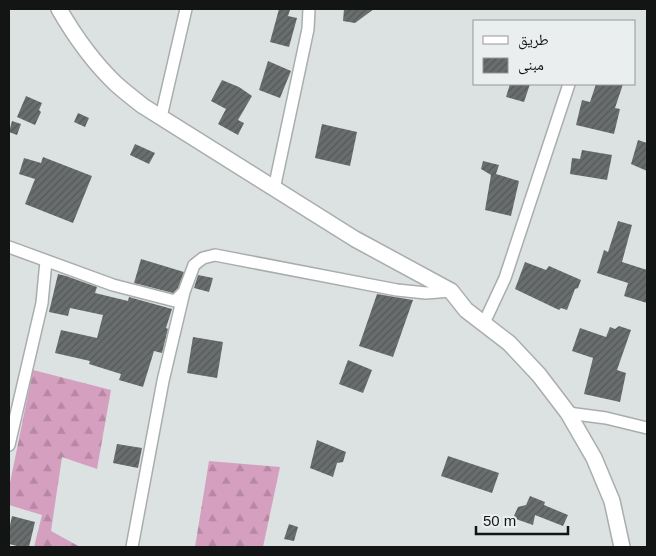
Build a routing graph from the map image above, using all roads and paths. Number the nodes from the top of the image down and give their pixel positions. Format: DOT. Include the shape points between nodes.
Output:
graph roads {
  1 [pos="59,9"];
  2 [pos="186,9"];
  3 [pos="309,9"];
  4 [pos="569,85"];
  5 [pos="161,117"];
  6 [pos="274,188"];
  7 [pos="9,247"];
  8 [pos="46,261"];
  9 [pos="451,291"];
  10 [pos="184,292"];
  11 [pos="484,323"];
  12 [pos="568,413"];
  13 [pos="647,428"];
  14 [pos="9,445"];
  15 [pos="132,547"];
  16 [pos="622,547"];
  1 -- 5 [label="main road" via="115,83"];
  2 -- 5 [label="street"];
  3 -- 6 [label="street" via="308,29"];
  4 -- 11 [label="street" via="505,278"];
  5 -- 6 [label="main road"];
  6 -- 9 [label="main road" via="355,239"];
  7 -- 8 [label="street"];
  8 -- 10 [label="street" via="112,285 175,301"];
  8 -- 14 [label="street" via="42,303"];
  9 -- 10 [label="street" via="397,290 215,255 194,265"];
  9 -- 11 [label="main road" via="466,310"];
  10 -- 15 [label="street" via="163,381"];
  11 -- 12 [label="main road" via="510,343"];
  12 -- 13 [label="street"];
  12 -- 16 [label="main road" via="594,458 612,501"];
}
